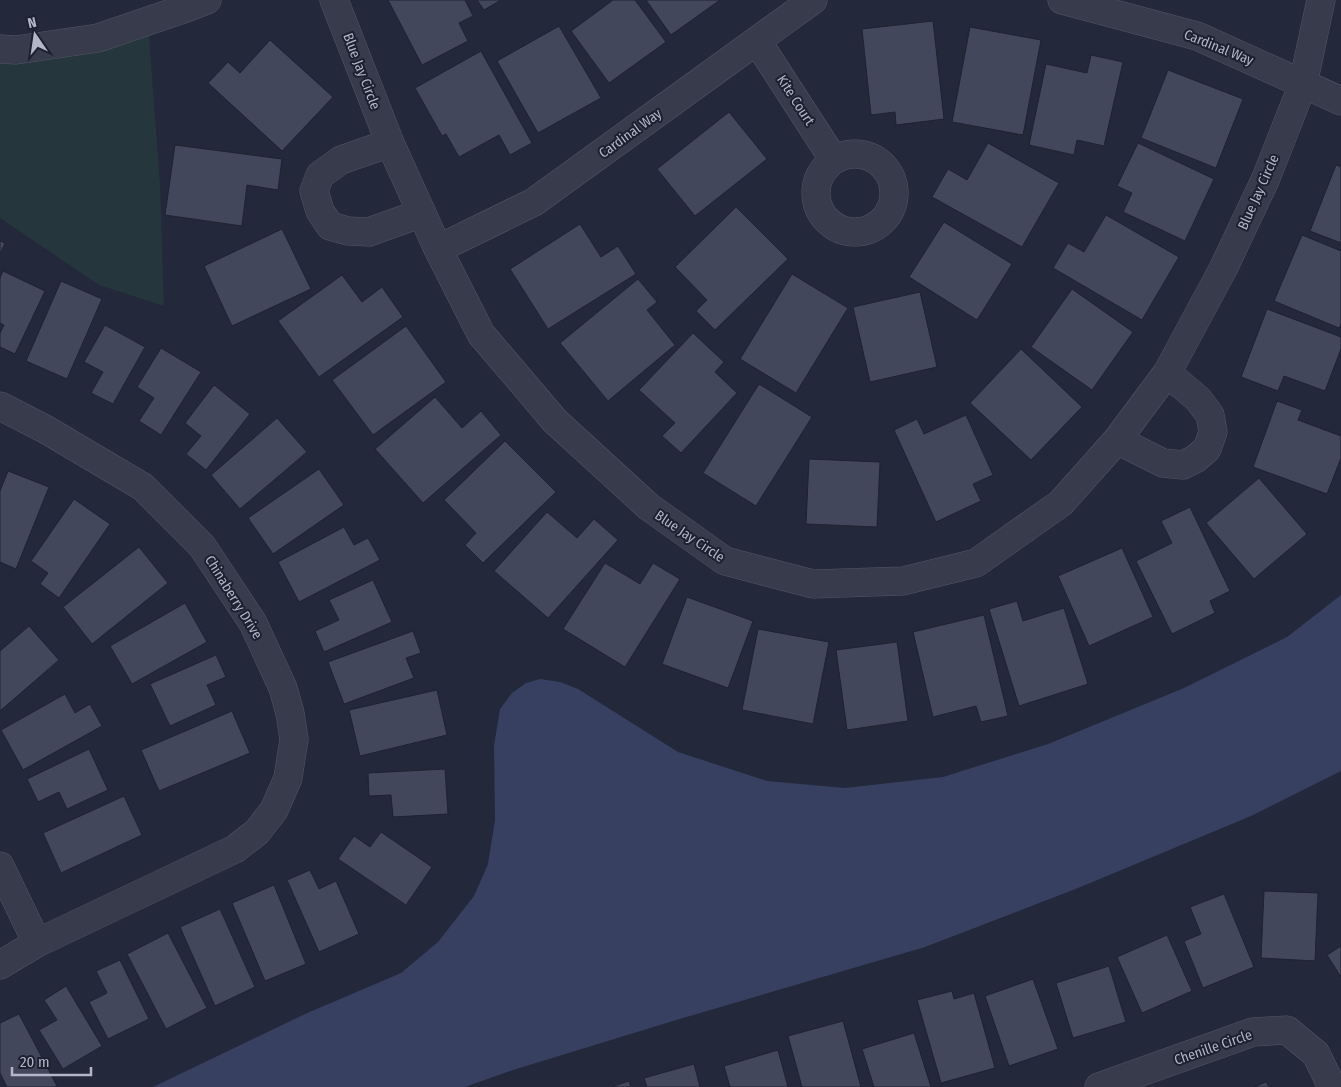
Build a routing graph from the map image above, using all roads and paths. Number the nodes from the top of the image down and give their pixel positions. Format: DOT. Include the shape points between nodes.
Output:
graph roads {
  1 [pos="207,0"];
  2 [pos="334,0"];
  3 [pos="813,0"];
  4 [pos="1062,0"];
  5 [pos="1321,0"];
  6 [pos="757,41"];
  7 [pos="0,49"];
  8 [pos="1303,84"];
  9 [pos="1341,100"];
  10 [pos="390,143"];
  11 [pos="834,160"];
  12 [pos="422,213"];
  13 [pos="438,249"];
  14 [pos="1167,373"];
  15 [pos="0,406"];
  16 [pos="1117,440"];
  17 [pos="0,866"];
  18 [pos="37,943"];
  19 [pos="0,965"];
  20 [pos="1099,1087"];
  21 [pos="1332,1087"];
  1 -- 7 [label="street" via="98,38 16,50"];
  2 -- 10 [label="street, Blue Jay Circle"];
  3 -- 6 [label="street, Cardinal Way"];
  4 -- 8 [label="street, Cardinal Way" via="1197,36"];
  5 -- 8 [label="street, Blue Jay Circle"];
  6 -- 11 [label="street, Kite Court"];
  6 -- 13 [label="street, Cardinal Way" via="534,202"];
  8 -- 9 [label="street, Cardinal Way"];
  8 -- 14 [label="street, Blue Jay Circle" via="1266,178 1223,269"];
  10 -- 12 [label="street, Blue Jay Circle"];
  10 -- 12 [label="street" via="341,160 320,175 314,191 320,211 330,226 369,232"];
  12 -- 13 [label="street, Blue Jay Circle"];
  13 -- 16 [label="street, Blue Jay Circle" via="480,334 555,421 649,507 725,561 813,584 903,581 976,563 1061,504"];
  14 -- 16 [label="street, Blue Jay Circle"];
  14 -- 16 [label="street" via="1198,399 1210,415 1213,432 1207,450 1183,465 1163,463"];
  15 -- 18 [label="street, Chinaberry Drive" via="46,429 144,487 202,546 253,623 283,688 294,739 288,778 274,810 256,832 235,849"];
  17 -- 18 [label="street"];
  18 -- 19 [label="street, Chinaberry Drive"];
  20 -- 21 [label="street, Chenille Circle" via="1253,1032 1287,1030 1316,1054"];
}
